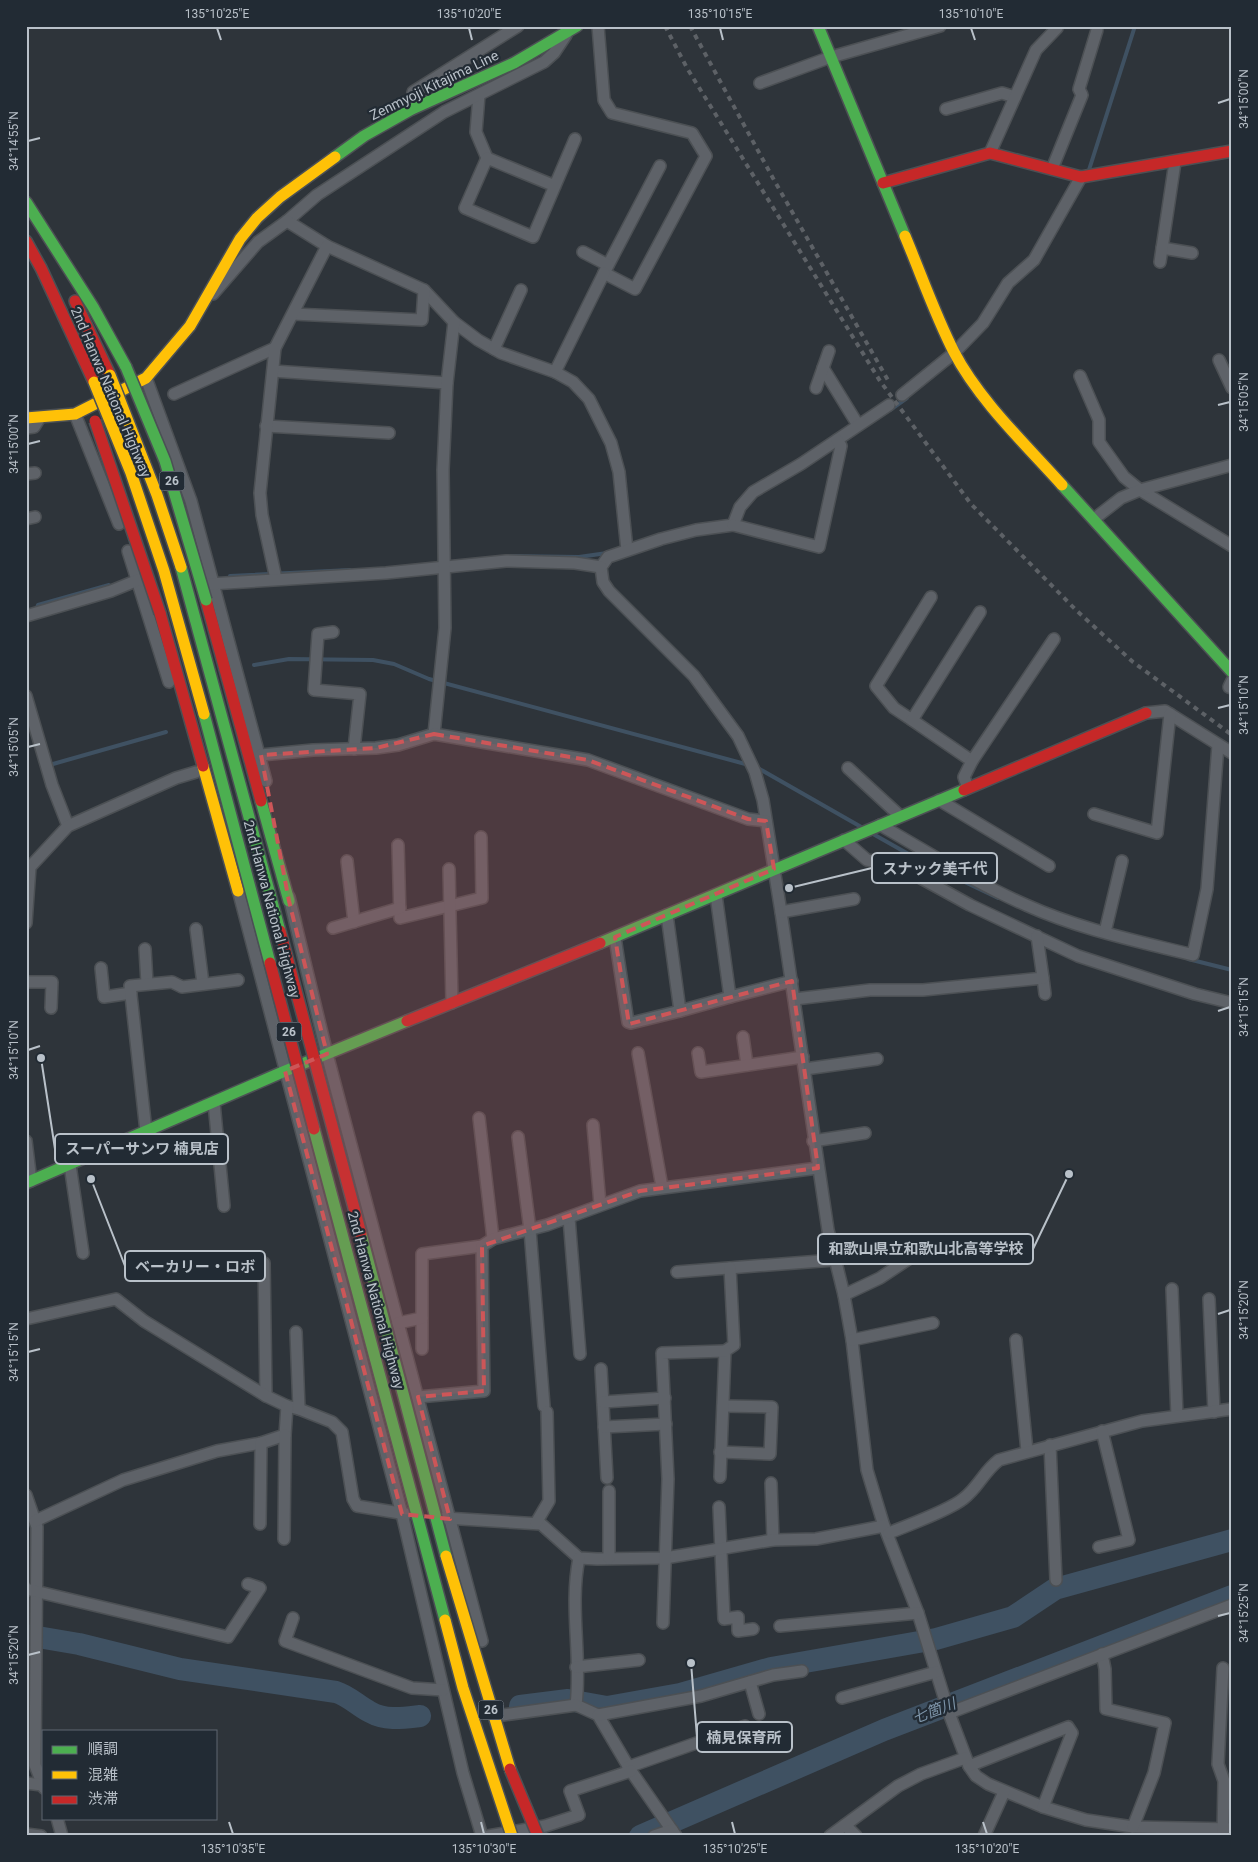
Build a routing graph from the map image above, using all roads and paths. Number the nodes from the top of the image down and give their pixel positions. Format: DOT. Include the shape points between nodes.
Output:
graph roads {
  1 [pos="518,26"];
  2 [pos="598,26"];
  3 [pos="818,26"];
  4 [pos="940,26"];
  5 [pos="1057,28"];
  6 [pos="573,29"];
  7 [pos="926,29"];
  8 [pos="1096,30"];
  9 [pos="831,57"];
  10 [pos="760,84"];
  11 [pos="479,95"];
  12 [pos="1015,97"];
  13 [pos="412,109"];
  14 [pos="946,109"];
  15 [pos="574,139"];
  16 [pos="1232,151"];
  17 [pos="990,153"];
  18 [pos="486,158"];
  19 [pos="1175,162"];
  20 [pos="660,166"];
  21 [pos="1052,169"];
  22 [pos="1085,176"];
  23 [pos="883,183"];
  24 [pos="555,186"];
  25 [pos="26,204"];
  26 [pos="287,221"];
  27 [pos="26,242"];
  28 [pos="327,246"];
  29 [pos="1162,248"];
  30 [pos="583,252"];
  31 [pos="1192,253"];
  32 [pos="1160,262"];
  33 [pos="606,269"];
  34 [pos="424,290"];
  35 [pos="521,290"];
  36 [pos="43,301"];
  37 [pos="205,302"];
  38 [pos="293,314"];
  39 [pos="454,322"];
  40 [pos="61,323"];
  41 [pos="63,343"];
  42 [pos="275,348"];
  43 [pos="494,349"];
  44 [pos="829,351"];
  45 [pos="956,356"];
  46 [pos="1219,360"];
  47 [pos="823,368"];
  48 [pos="273,371"];
  49 [pos="555,372"];
  50 [pos="1080,376"];
  51 [pos="146,378"];
  52 [pos="447,383"];
  53 [pos="816,388"];
  54 [pos="1232,388"];
  55 [pos="174,394"];
  56 [pos="902,395"];
  57 [pos="84,396"];
  58 [pos="889,405"];
  59 [pos="75,414"];
  60 [pos="26,418"];
  61 [pos="39,419"];
  62 [pos="266,426"];
  63 [pos="858,426"];
  64 [pos="26,428"];
  65 [pos="390,433"];
  66 [pos="839,443"];
  67 [pos="1232,465"];
  68 [pos="1140,490"];
  69 [pos="1094,518"];
  70 [pos="733,525"];
  71 [pos="1232,546"];
  72 [pos="627,547"];
  73 [pos="442,564"];
  74 [pos="602,567"];
  75 [pos="276,575"];
  76 [pos="138,580"];
  77 [pos="215,584"];
  78 [pos="931,597"];
  79 [pos="980,612"];
  80 [pos="26,616"];
  81 [pos="333,632"];
  82 [pos="1054,639"];
  83 [pos="1232,672"];
  84 [pos="1232,681"];
  85 [pos="1232,688"];
  86 [pos="26,696"];
  87 [pos="1146,713"];
  88 [pos="1170,714"];
  89 [pos="912,720"];
  90 [pos="434,734"];
  91 [pos="1218,745"];
  92 [pos="354,749"];
  93 [pos="1232,754"];
  94 [pos="261,755"];
  95 [pos="972,761"];
  96 [pos="848,768"];
  97 [pos="196,772"];
  98 [pos="968,788"];
  99 [pos="939,800"];
  100 [pos="1094,814"];
  101 [pos="900,816"];
  102 [pos="766,821"];
  103 [pos="68,826"];
  104 [pos="877,826"];
  105 [pos="482,837"];
  106 [pos="844,840"];
  107 [pos="398,845"];
  108 [pos="346,861"];
  109 [pos="1122,861"];
  110 [pos="1049,866"];
  111 [pos="450,869"];
  112 [pos="774,869"];
  113 [pos="238,891"];
  114 [pos="716,894"];
  115 [pos="854,900"];
  116 [pos="290,901"];
  117 [pos="450,905"];
  118 [pos="400,908"];
  119 [pos="781,912"];
  120 [pos="667,915"];
  121 [pos="354,922"];
  122 [pos="26,923"];
  123 [pos="333,928"];
  124 [pos="196,929"];
  125 [pos="1105,932"];
  126 [pos="1037,936"];
  127 [pos="615,937"];
  128 [pos="145,949"];
  129 [pos="101,968"];
  130 [pos="1043,978"];
  131 [pos="238,980"];
  132 [pos="792,980"];
  133 [pos="26,982"];
  134 [pos="147,983"];
  135 [pos="203,984"];
  136 [pos="131,993"];
  137 [pos="1045,994"];
  138 [pos="730,997"];
  139 [pos="795,999"];
  140 [pos="452,1003"];
  141 [pos="1232,1003"];
  142 [pos="50,1008"];
  143 [pos="680,1011"];
  144 [pos="743,1037"];
  145 [pos="638,1053"];
  146 [pos="698,1053"];
  147 [pos="328,1054"];
  148 [pos="803,1056"];
  149 [pos="877,1060"];
  150 [pos="747,1065"];
  151 [pos="804,1069"];
  152 [pos="285,1071"];
  153 [pos="214,1103"];
  154 [pos="479,1118"];
  155 [pos="593,1125"];
  156 [pos="146,1131"];
  157 [pos="865,1133"];
  158 [pos="518,1137"];
  159 [pos="26,1141"];
  160 [pos="814,1141"];
  161 [pos="70,1164"];
  162 [pos="818,1168"];
  163 [pos="29,1182"];
  164 [pos="662,1187"];
  165 [pos="600,1204"];
  166 [pos="224,1206"];
  167 [pos="569,1218"];
  168 [pos="530,1230"];
  169 [pos="492,1239"];
  170 [pos="482,1246"];
  171 [pos="83,1253"];
  172 [pos="916,1254"];
  173 [pos="834,1260"];
  174 [pos="211,1265"];
  175 [pos="730,1268"];
  176 [pos="677,1272"];
  177 [pos="1172,1289"];
  178 [pos="844,1295"];
  179 [pos="1209,1299"];
  180 [pos="422,1318"];
  181 [pos="26,1319"];
  182 [pos="398,1323"];
  183 [pos="933,1324"];
  184 [pos="296,1332"];
  185 [pos="852,1340"];
  186 [pos="1016,1340"];
  187 [pos="422,1349"];
  188 [pos="725,1351"];
  189 [pos="580,1354"];
  190 [pos="601,1368"];
  191 [pos="266,1396"];
  192 [pos="418,1397"];
  193 [pos="665,1398"];
  194 [pos="603,1402"];
  195 [pos="287,1406"];
  196 [pos="723,1406"];
  197 [pos="299,1409"];
  198 [pos="1232,1409"];
  199 [pos="1214,1412"];
  200 [pos="1177,1416"];
  201 [pos="666,1424"];
  202 [pos="604,1427"];
  203 [pos="1102,1431"];
  204 [pos="285,1435"];
  205 [pos="261,1443"];
  206 [pos="1050,1445"];
  207 [pos="1027,1451"];
  208 [pos="720,1452"];
  209 [pos="720,1477"];
  210 [pos="607,1478"];
  211 [pos="771,1483"];
  212 [pos="609,1491"];
  213 [pos="26,1495"];
  214 [pos="719,1507"];
  215 [pos="402,1514"];
  216 [pos="450,1519"];
  217 [pos="35,1521"];
  218 [pos="536,1523"];
  219 [pos="260,1524"];
  220 [pos="887,1530"];
  221 [pos="32,1538"];
  222 [pos="284,1539"];
  223 [pos="773,1540"];
  224 [pos="1100,1547"];
  225 [pos="720,1548"];
  226 [pos="579,1558"];
  227 [pos="609,1558"];
  228 [pos="666,1558"];
  229 [pos="1056,1580"];
  230 [pos="453,1581"];
  231 [pos="248,1584"];
  232 [pos="32,1590"];
  233 [pos="1232,1605"];
  234 [pos="918,1613"];
  235 [pos="293,1618"];
  236 [pos="663,1623"];
  237 [pos="780,1626"];
  238 [pos="753,1629"];
  239 [pos="1102,1654"];
  240 [pos="639,1660"];
  241 [pos="576,1667"];
  242 [pos="1223,1668"];
  243 [pos="802,1671"];
  244 [pos="936,1672"];
  245 [pos="32,1681"];
  246 [pos="750,1682"];
  247 [pos="463,1688"];
  248 [pos="443,1690"];
  249 [pos="842,1698"];
  250 [pos="576,1701"];
  251 [pos="948,1708"];
  252 [pos="503,1714"];
  253 [pos="760,1714"];
  254 [pos="598,1715"];
  255 [pos="745,1726"];
  256 [pos="1220,1729"];
  257 [pos="1232,1729"];
  258 [pos="31,1731"];
  259 [pos="967,1762"];
  260 [pos="630,1769"];
  261 [pos="26,1783"];
  262 [pos="42,1784"];
  263 [pos="42,1787"];
  264 [pos="1004,1792"];
  265 [pos="1043,1807"];
  266 [pos="58,1820"];
  267 [pos="845,1825"];
  268 [pos="1112,1825"];
  269 [pos="671,1828"];
  270 [pos="1133,1828"];
  271 [pos="1226,1831"];
  272 [pos="544,1833"];
  273 [pos="26,1834"];
  274 [pos="41,1836"];
  275 [pos="62,1836"];
  276 [pos="482,1836"];
  277 [pos="488,1836"];
  278 [pos="499,1836"];
  279 [pos="512,1836"];
  280 [pos="524,1836"];
  281 [pos="654,1836"];
  282 [pos="830,1836"];
  283 [pos="856,1836"];
  284 [pos="984,1836"];
  285 [pos="1106,1836"];
  1 -- 13 [label="street" via="413,92"];
  2 -- 33 [label="street" via="607,108 612,113 692,133 706,156 635,289"];
  3 -- 9 [label="main road"];
  4 -- 7 [label="street"];
  5 -- 12 [label="street" via="1036,50"];
  6 -- 11 [label="street" via="544,62"];
  6 -- 13 [label="main road, Zenmyoji Kitajima Line" via="514,62"];
  7 -- 9 [label="street"];
  8 -- 21 [label="street" via="1078,89 1082,95"];
  9 -- 10 [label="street"];
  9 -- 23 [label="main road"];
  11 -- 18 [label="street" via="476,132"];
  11 -- 26 [label="street" via="444,112 317,195"];
  12 -- 14 [label="street" via="1002,93"];
  12 -- 17 [label="street"];
  13 -- 37 [label="main road, Zenmyoji Kitajima Line" via="325,163 263,213 230,254"];
  15 -- 24 [label="street"];
  16 -- 19 [label="main road"];
  17 -- 21 [label="main road"];
  17 -- 23 [label="main road"];
  18 -- 24 [label="street"];
  18 -- 24 [label="street" via="465,208 533,237"];
  19 -- 22 [label="main road"];
  19 -- 29 [label="street"];
  20 -- 33 [label="street"];
  21 -- 22 [label="main road"];
  22 -- 45 [label="street" via="1034,260 1008,283 983,323"];
  23 -- 45 [label="main road"];
  25 -- 116 [label="main road, 26, bridge" via="93,307 126,367 165,461"];
  25 -- 230 [label="main road, 2nd Hanwa National Highway / 26, bridge" via="110,375 181,566"];
  26 -- 28 [label="street"];
  26 -- 37 [label="street" via="258,242 221,288"];
  27 -- 40 [label="main road, 2nd Hanwa National Highway / 26"];
  28 -- 34 [label="street"];
  28 -- 38 [label="street"];
  29 -- 31 [label="street"];
  29 -- 32 [label="street"];
  30 -- 33 [label="street"];
  33 -- 49 [label="street"];
  34 -- 38 [label="street" via="422,320"];
  34 -- 39 [label="street"];
  35 -- 43 [label="street"];
  36 -- 40 [label="main road, 26"];
  37 -- 51 [label="main road, Zenmyoji Kitajima Line" via="173,348"];
  38 -- 42 [label="street"];
  39 -- 43 [label="street"];
  39 -- 52 [label="street"];
  40 -- 41 [label="main road, 26"];
  40 -- 247 [label="main road, 2nd Hanwa National Highway / 26, bridge" via="94,382 131,473 161,562 198,690"];
  42 -- 48 [label="street"];
  42 -- 55 [label="street"];
  43 -- 49 [label="street"];
  44 -- 47 [label="street"];
  45 -- 56 [label="street"];
  45 -- 69 [label="main road" via="1011,430"];
  46 -- 54 [label="street"];
  47 -- 53 [label="street"];
  47 -- 63 [label="street"];
  48 -- 52 [label="street"];
  48 -- 62 [label="street"];
  49 -- 72 [label="street" via="574,382 589,399 611,443 619,472"];
  50 -- 68 [label="street" via="1099,420 1099,442 1124,477"];
  51 -- 59 [label="main road, Zenmyoji Kitajima Line"];
  51 -- 77 [label="street" via="191,501"];
  52 -- 73 [label="street"];
  57 -- 113 [label="main road, bridge" via="160,613"];
  58 -- 63 [label="street"];
  59 -- 61 [label="main road, Zenmyoji Kitajima Line"];
  59 -- 76 [label="street"];
  60 -- 61 [label="main road, Zenmyoji Kitajima Line"];
  61 -- 64 [label="street" via="34,427"];
  62 -- 65 [label="street"];
  62 -- 75 [label="street" via="260,493"];
  63 -- 66 [label="street"];
  66 -- 70 [label="street" via="753,492 740,507"];
  66 -- 70 [label="street" via="819,547"];
  67 -- 68 [label="street"];
  68 -- 69 [label="street" via="1122,498"];
  68 -- 71 [label="street"];
  69 -- 83 [label="main road"];
  70 -- 72 [label="street" via="696,530"];
  72 -- 74 [label="street" via="608,557"];
  73 -- 74 [label="street" via="506,561"];
  73 -- 75 [label="street"];
  73 -- 90 [label="street" via="445,628"];
  74 -- 102 [label="street" via="603,582 609,591 694,676 738,736 753,767"];
  75 -- 77 [label="street"];
  76 -- 77 [label="street"];
  76 -- 80 [label="street" via="111,592"];
  76 -- 97 [label="street"];
  77 -- 94 [label="street"];
  78 -- 89 [label="street" via="876,686 894,708"];
  79 -- 89 [label="street"];
  81 -- 92 [label="street" via="318,634 314,690 360,694"];
  82 -- 95 [label="street"];
  84 -- 85 [label="street" via="1229,687"];
  86 -- 103 [label="street" via="52,785"];
  87 -- 88 [label="street"];
  87 -- 98 [label="main road"];
  88 -- 91 [label="street"];
  88 -- 100 [label="street" via="1157,832"];
  89 -- 95 [label="street"];
  90 -- 92 [label="street" via="398,745"];
  90 -- 102 [label="street" via="588,760 748,819"];
  91 -- 93 [label="street"];
  91 -- 125 [label="street" via="1207,890 1193,955"];
  92 -- 94 [label="street"];
  94 -- 116 [label="street"];
  95 -- 98 [label="street" via="964,778"];
  96 -- 101 [label="street"];
  97 -- 103 [label="street"];
  97 -- 113 [label="street"];
  98 -- 99 [label="main road"];
  99 -- 101 [label="main road"];
  99 -- 110 [label="street"];
  101 -- 104 [label="main road"];
  102 -- 112 [label="street"];
  103 -- 122 [label="street" via="30,867"];
  104 -- 106 [label="main road"];
  104 -- 125 [label="street" via="1026,905"];
  105 -- 117 [label="street" via="482,898"];
  106 -- 112 [label="main road"];
  106 -- 126 [label="street" via="867,860 899,866 970,905"];
  107 -- 118 [label="street"];
  108 -- 121 [label="street"];
  109 -- 125 [label="street"];
  111 -- 117 [label="street"];
  112 -- 114 [label="main road"];
  112 -- 119 [label="street"];
  113 -- 152 [label="street"];
  114 -- 120 [label="main road"];
  114 -- 138 [label="street"];
  115 -- 119 [label="street"];
  116 -- 147 [label="street"];
  117 -- 118 [label="street" via="400,918"];
  117 -- 140 [label="street"];
  118 -- 121 [label="street"];
  119 -- 132 [label="street"];
  120 -- 127 [label="main road"];
  120 -- 143 [label="street"];
  121 -- 123 [label="street"];
  124 -- 135 [label="street"];
  126 -- 130 [label="street"];
  126 -- 141 [label="street" via="1078,956"];
  127 -- 140 [label="main road"];
  127 -- 143 [label="street" via="628,1022"];
  128 -- 134 [label="street"];
  129 -- 136 [label="street" via="104,996"];
  130 -- 137 [label="street"];
  130 -- 139 [label="street" via="923,990 870,990"];
  131 -- 135 [label="street"];
  132 -- 138 [label="street"];
  132 -- 139 [label="street"];
  133 -- 142 [label="street" via="52,982"];
  134 -- 135 [label="street" via="172,982 182,987"];
  134 -- 136 [label="street" via="130,986"];
  136 -- 156 [label="street"];
  138 -- 143 [label="street"];
  139 -- 148 [label="street"];
  140 -- 147 [label="main road"];
  144 -- 150 [label="street"];
  145 -- 164 [label="street"];
  146 -- 150 [label="street" via="701,1072"];
  147 -- 152 [label="main road"];
  147 -- 182 [label="street"];
  148 -- 150 [label="street"];
  148 -- 151 [label="street"];
  149 -- 151 [label="street"];
  151 -- 160 [label="street"];
  152 -- 153 [label="main road"];
  152 -- 215 [label="street"];
  153 -- 156 [label="main road"];
  153 -- 166 [label="street"];
  154 -- 169 [label="street"];
  155 -- 165 [label="street"];
  156 -- 161 [label="main road"];
  157 -- 160 [label="street"];
  158 -- 168 [label="street"];
  159 -- 163 [label="street"];
  160 -- 162 [label="street"];
  161 -- 163 [label="main road"];
  161 -- 171 [label="street"];
  162 -- 164 [label="street"];
  162 -- 173 [label="street"];
  164 -- 165 [label="street"];
  165 -- 167 [label="street"];
  167 -- 168 [label="street"];
  167 -- 189 [label="street"];
  168 -- 169 [label="street"];
  168 -- 218 [label="street" via="549,1500"];
  169 -- 170 [label="street"];
  170 -- 180 [label="street" via="422,1254"];
  170 -- 192 [label="street" via="484,1391"];
  172 -- 178 [label="street" via="880,1278"];
  173 -- 175 [label="street"];
  173 -- 178 [label="street"];
  174 -- 191 [label="street" via="264,1263"];
  175 -- 176 [label="street"];
  175 -- 188 [label="street" via="734,1345"];
  177 -- 200 [label="street"];
  178 -- 185 [label="street"];
  179 -- 199 [label="street"];
  180 -- 182 [label="street"];
  180 -- 187 [label="street"];
  181 -- 191 [label="street" via="116,1299 144,1321"];
  182 -- 192 [label="street"];
  183 -- 185 [label="street"];
  184 -- 197 [label="street"];
  185 -- 220 [label="street" via="867,1470"];
  186 -- 207 [label="street"];
  188 -- 193 [label="street" via="662,1354"];
  188 -- 196 [label="street"];
  190 -- 194 [label="street"];
  191 -- 195 [label="street"];
  192 -- 216 [label="street"];
  193 -- 194 [label="street"];
  193 -- 201 [label="street"];
  194 -- 202 [label="street"];
  195 -- 197 [label="street"];
  195 -- 204 [label="street"];
  196 -- 208 [label="street"];
  196 -- 208 [label="street" via="772,1407 770,1454"];
  197 -- 215 [label="street" via="332,1422 342,1432 353,1499 357,1506"];
  198 -- 199 [label="street"];
  199 -- 200 [label="street"];
  200 -- 203 [label="street"];
  201 -- 202 [label="street"];
  201 -- 228 [label="street"];
  202 -- 210 [label="street"];
  203 -- 206 [label="street"];
  203 -- 224 [label="street" via="1129,1540"];
  204 -- 205 [label="street"];
  204 -- 222 [label="street"];
  205 -- 217 [label="street" via="217,1451 123,1480"];
  205 -- 219 [label="street"];
  206 -- 207 [label="street"];
  206 -- 229 [label="street"];
  207 -- 220 [label="street" via="999,1460 986,1470 962,1500"];
  208 -- 209 [label="street"];
  211 -- 223 [label="street"];
  212 -- 227 [label="street"];
  213 -- 217 [label="street"];
  214 -- 225 [label="street"];
  215 -- 216 [label="street"];
  215 -- 248 [label="street"];
  216 -- 218 [label="street"];
  216 -- 252 [label="street"];
  217 -- 221 [label="street"];
  218 -- 226 [label="street"];
  220 -- 223 [label="street"];
  220 -- 234 [label="street"];
  221 -- 232 [label="street"];
  223 -- 225 [label="street"];
  225 -- 228 [label="street"];
  225 -- 238 [label="street" via="724,1619 738,1617 738,1631"];
  226 -- 227 [label="street"];
  226 -- 241 [label="street" via="574,1581"];
  227 -- 228 [label="street"];
  228 -- 236 [label="street"];
  230 -- 272 [label="main road, 26, bridge" via="508,1764"];
  230 -- 280 [label="main road, 26, bridge" via="472,1674"];
  231 -- 232 [label="street" via="260,1588 228,1637"];
  232 -- 245 [label="street" via="38,1632"];
  233 -- 239 [label="street"];
  234 -- 237 [label="street"];
  234 -- 244 [label="street"];
  235 -- 248 [label="street" via="285,1641 412,1688"];
  239 -- 251 [label="street"];
  239 -- 270 [label="street" via="1106,1709 1165,1723 1154,1773"];
  240 -- 241 [label="street"];
  241 -- 250 [label="street"];
  242 -- 256 [label="street"];
  243 -- 246 [label="street"];
  244 -- 249 [label="street"];
  244 -- 251 [label="street"];
  245 -- 258 [label="street"];
  246 -- 253 [label="street"];
  246 -- 254 [label="street" via="701,1696"];
  247 -- 278 [label="main road, 26, bridge" via="468,1722"];
  247 -- 279 [label="main road, 26, bridge"];
  248 -- 276 [label="street"];
  250 -- 252 [label="street"];
  250 -- 254 [label="street"];
  251 -- 259 [label="street"];
  252 -- 272 [label="street"];
  254 -- 260 [label="street"];
  255 -- 260 [label="street"];
  256 -- 257 [label="street"];
  256 -- 271 [label="street" via="1218,1764 1224,1781"];
  258 -- 262 [label="street"];
  259 -- 264 [label="street" via="976,1776"];
  259 -- 265 [label="street" via="1068,1727 1072,1733"];
  259 -- 267 [label="street" via="921,1774 898,1786"];
  260 -- 269 [label="street"];
  260 -- 272 [label="street" via="570,1792 578,1815"];
  261 -- 263 [label="street"];
  264 -- 265 [label="street"];
  264 -- 284 [label="street"];
  265 -- 268 [label="street"];
  266 -- 275 [label="street"];
  267 -- 282 [label="street"];
  267 -- 283 [label="street"];
  268 -- 270 [label="street"];
  268 -- 285 [label="street"];
  269 -- 281 [label="street"];
  270 -- 271 [label="street"];
  272 -- 277 [label="street"];
  273 -- 274 [label="street"];
}
